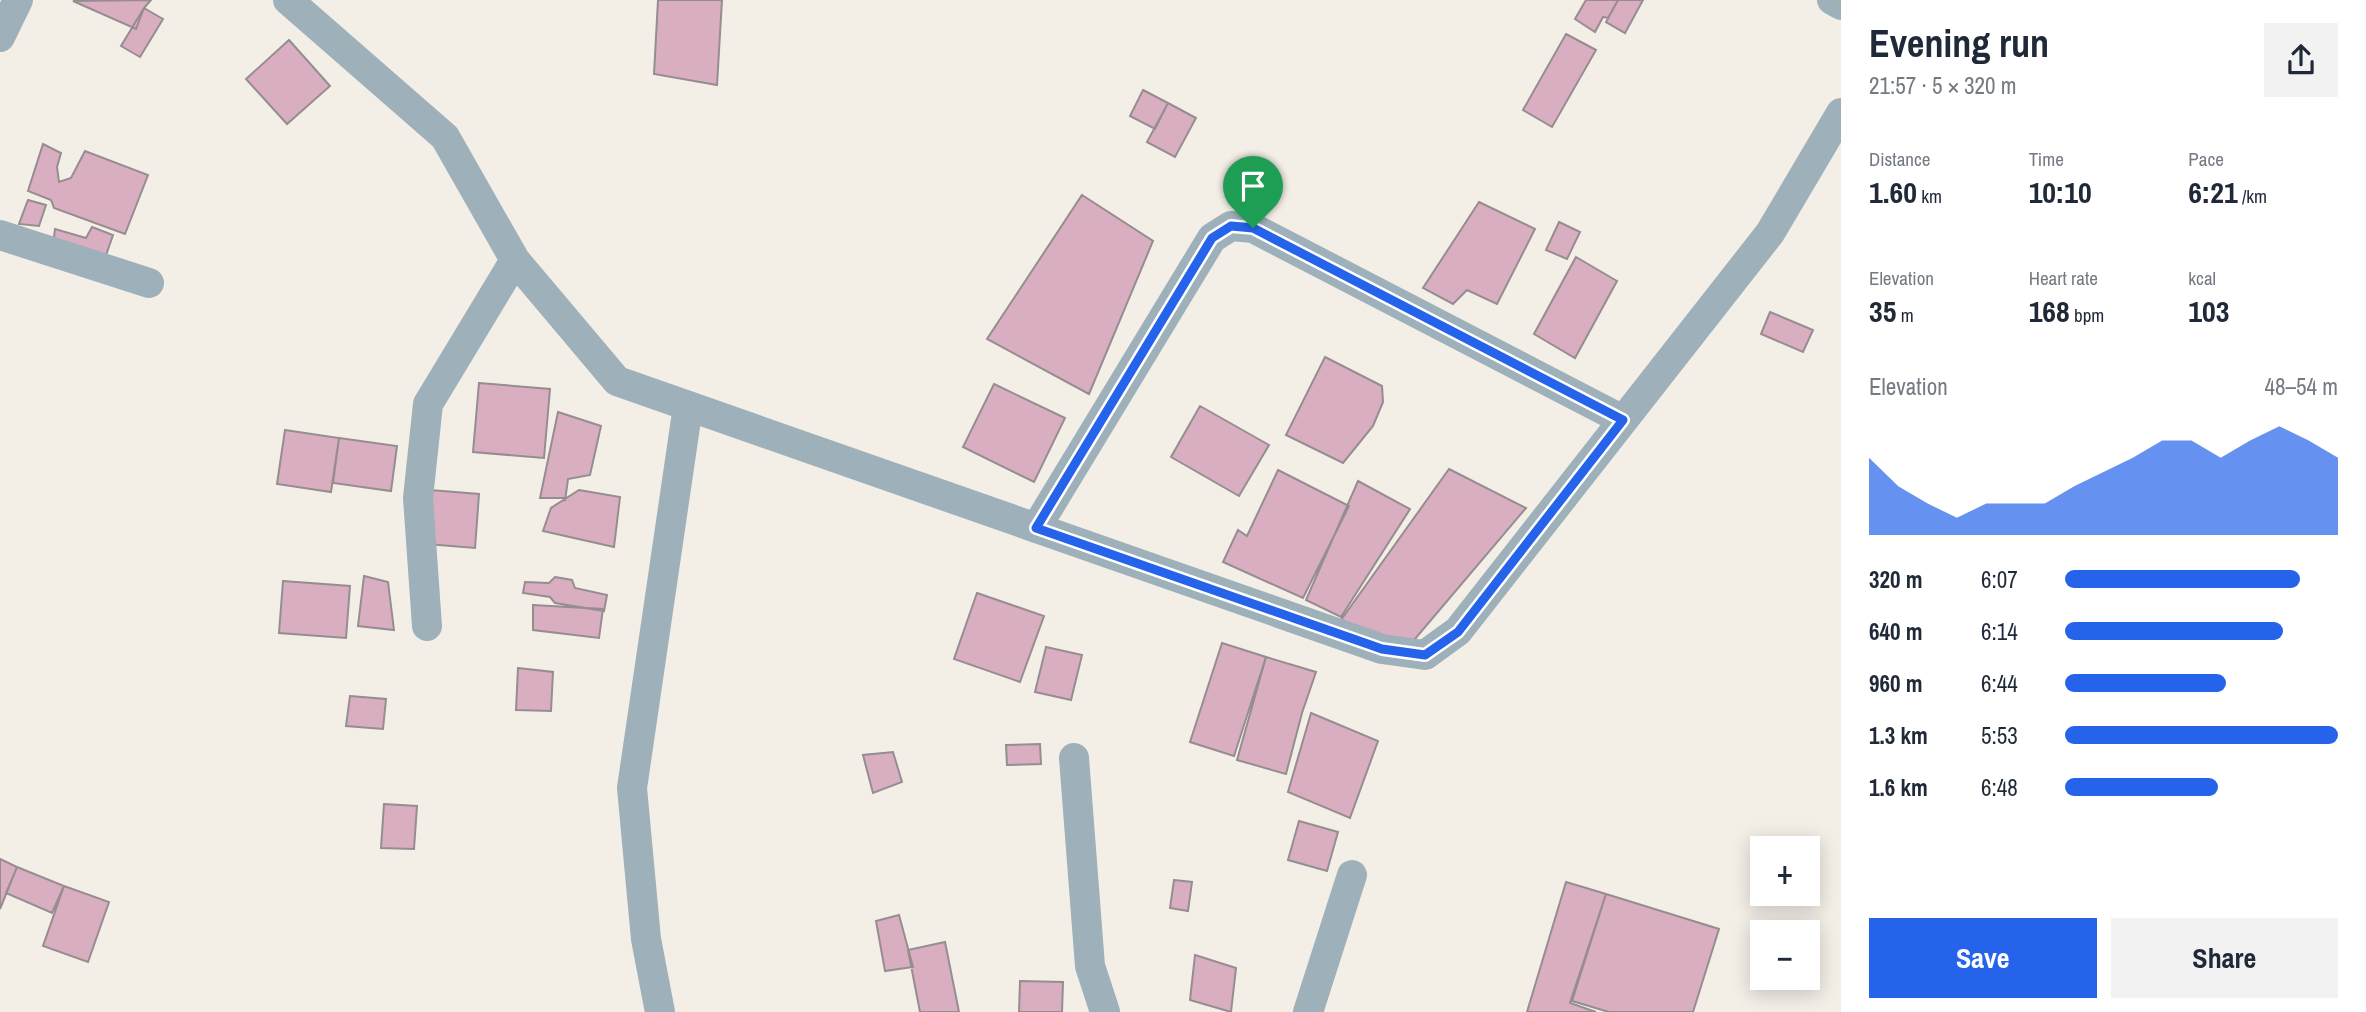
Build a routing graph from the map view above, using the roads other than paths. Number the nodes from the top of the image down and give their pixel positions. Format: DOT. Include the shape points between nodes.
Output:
graph roads {
  1 [pos="18,0"];
  2 [pos="288,0"];
  3 [pos="1832,0"];
  4 [pos="1841,5"];
  5 [pos="0,37"];
  6 [pos="1841,113"];
  7 [pos="0,235"];
  8 [pos="515,260"];
  9 [pos="149,283"];
  10 [pos="688,406"];
  11 [pos="1623,420"];
  12 [pos="1036,528"];
  13 [pos="427,626"];
  14 [pos="1074,758"];
  15 [pos="1352,875"];
  16 [pos="660,1012"];
  17 [pos="1105,1012"];
  18 [pos="1308,1012"];
  1 -- 5 [label="street"];
  2 -- 8 [label="street" via="445,137"];
  3 -- 4 [label="street"];
  6 -- 11 [label="street" via="1770,233"];
  7 -- 9 [label="street"];
  8 -- 10 [label="street" via="617,381"];
  8 -- 13 [label="street" via="428,404 418,498"];
  10 -- 12 [label="street"];
  10 -- 16 [label="street" via="632,788 646,939"];
  11 -- 12 [label="street" via="1458,632 1425,655 1382,649"];
  11 -- 12 [label="street" via="1253,228 1231,226 1212,238"];
  14 -- 17 [label="street" via="1090,966"];
  15 -- 18 [label="street"];
}
